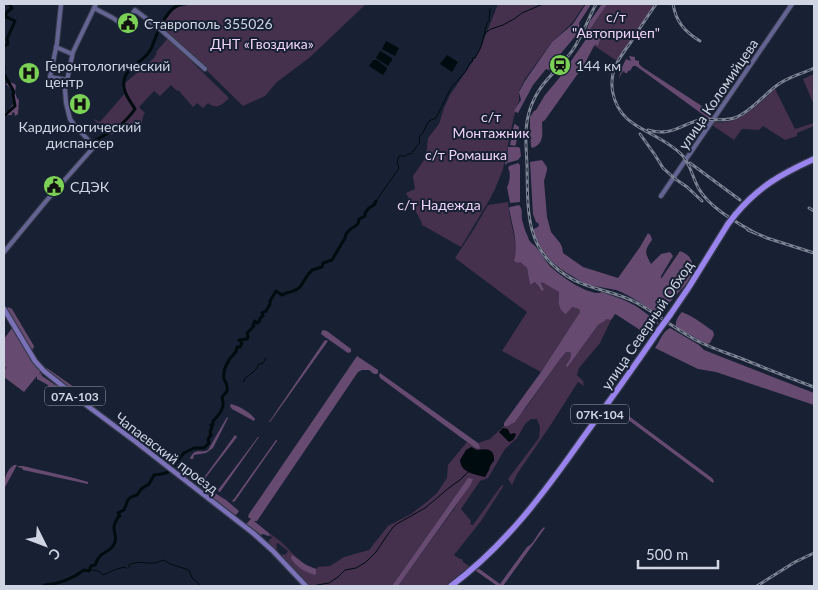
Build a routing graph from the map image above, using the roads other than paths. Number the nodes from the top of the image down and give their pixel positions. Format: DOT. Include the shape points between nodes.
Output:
graph roads {
  1 [pos="61,4"];
  2 [pos="792,4"];
  3 [pos="95,6"];
  4 [pos="56,46"];
  5 [pos="72,54"];
  6 [pos="205,69"];
  7 [pos="67,80"];
  8 [pos="814,159"];
  9 [pos="661,196"];
  10 [pos="4,252"];
  11 [pos="4,309"];
  12 [pos="306,586"];
  13 [pos="451,586"];
  1 -- 4 [label="street"];
  2 -- 9 [label="street, улица Коломийцева"];
  3 -- 5 [label="street"];
  3 -- 6 [label="street" via="124,26 135,10"];
  4 -- 5 [label="street"];
  4 -- 7 [label="street" via="50,77"];
  5 -- 7 [label="street"];
  7 -- 10 [label="street" via="65,102 70,118 92,144 92,149"];
  8 -- 13 [label="highway, улица Северный Обход / 07К-104, bridge" via="766,185 735,215 670,315 540,497 489,554"];
  11 -- 12 [label="main road, Чапаевский проезд / 07А-103" via="44,371 259,539"];
}
